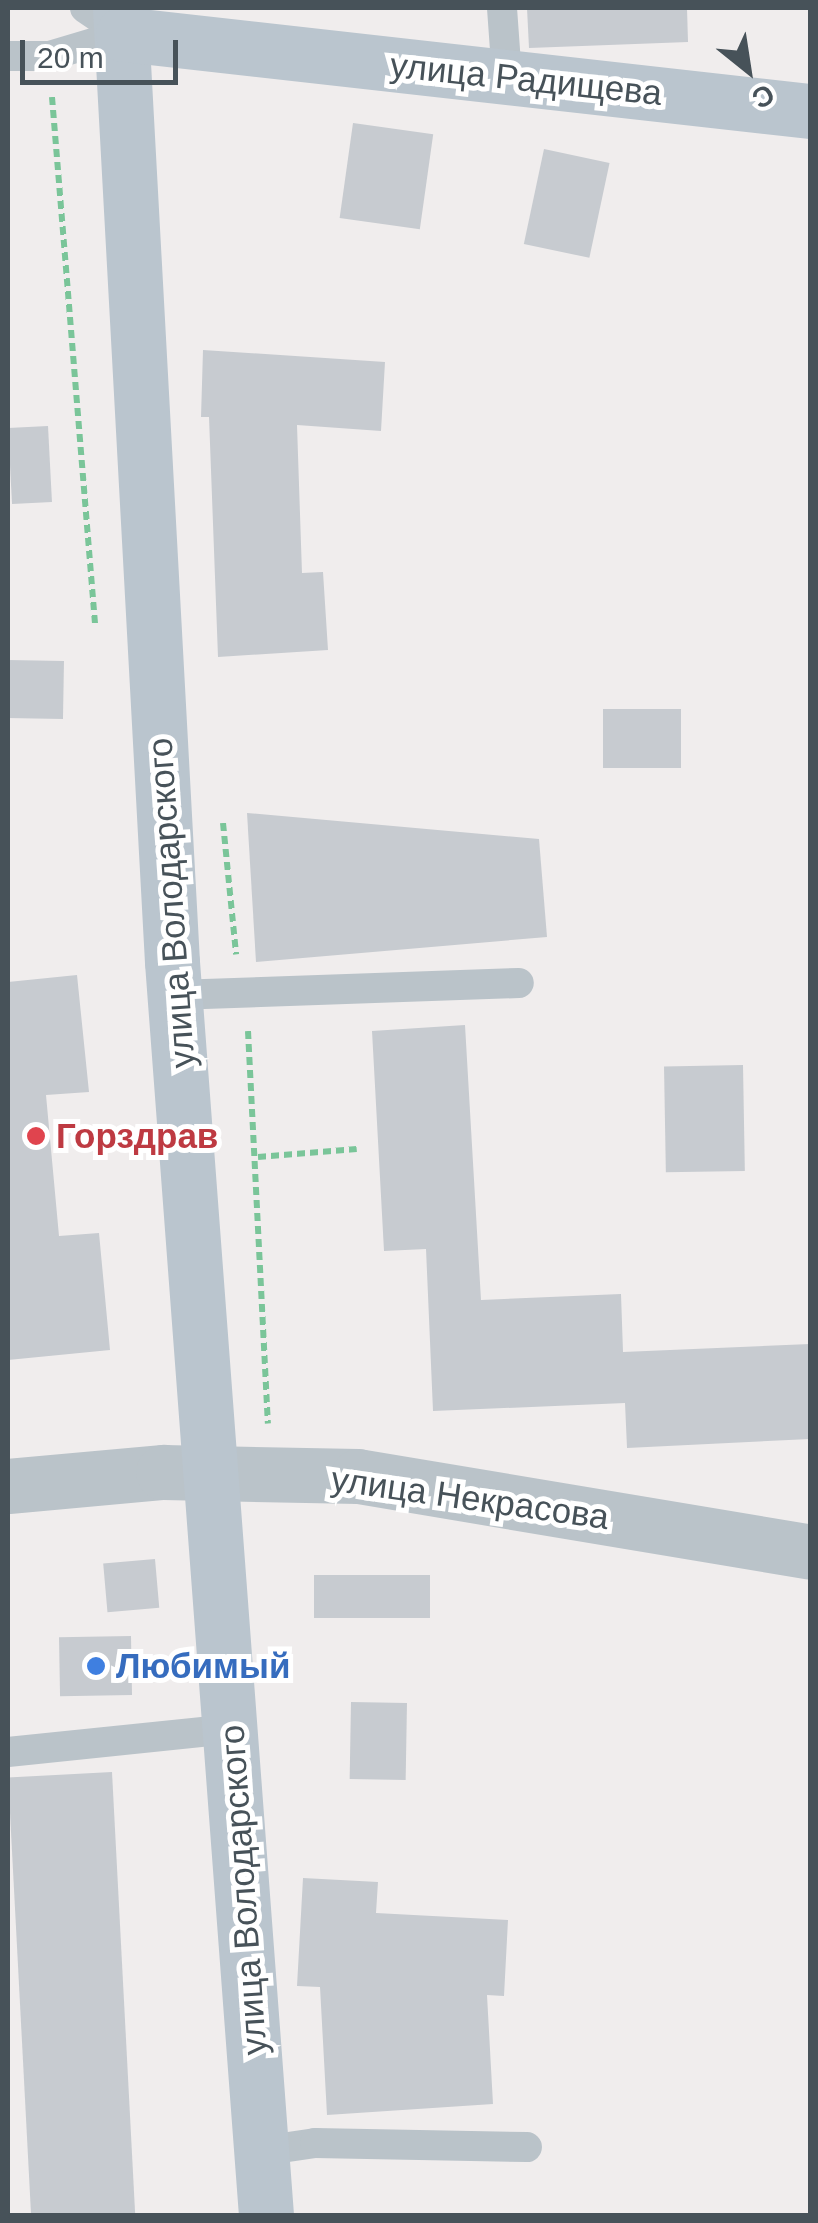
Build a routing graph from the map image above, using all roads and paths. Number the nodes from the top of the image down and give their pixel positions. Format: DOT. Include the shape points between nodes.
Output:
graph roads {
  1 [pos="502,8"];
  2 [pos="110,16"];
  3 [pos="8,56"];
  4 [pos="507,76"];
  5 [pos="810,111"];
  6 [pos="519,983"];
  7 [pos="175,996"];
  8 [pos="356,1149"];
  9 [pos="258,1157"];
  10 [pos="214,1473"];
  11 [pos="8,1486"];
  12 [pos="810,1552"];
  13 [pos="232,1729"];
  14 [pos="8,1752"];
  15 [pos="526,2148"];
  16 [pos="261,2151"];
  17 [pos="266,2216"];
  1 -- 4 [label="lane"];
  2 -- 3 [label="lane" via="49,56"];
  2 -- 4 [label="street, улица Радищева"];
  2 -- 7 [label="street, улица Володарского"];
  4 -- 5 [label="street, улица Радищева"];
  6 -- 7 [label="lane"];
  7 -- 10 [label="street, улица Володарского"];
  8 -- 9 [label="path"];
  10 -- 11 [label="street, улица Некрасова"];
  10 -- 12 [label="street, улица Некрасова" via="358,1476"];
  10 -- 13 [label="street, улица Володарского"];
  13 -- 14 [label="lane"];
  13 -- 16 [label="street, улица Володарского"];
  15 -- 16 [label="lane" via="316,2143"];
  16 -- 17 [label="street, улица Володарского"];
}
